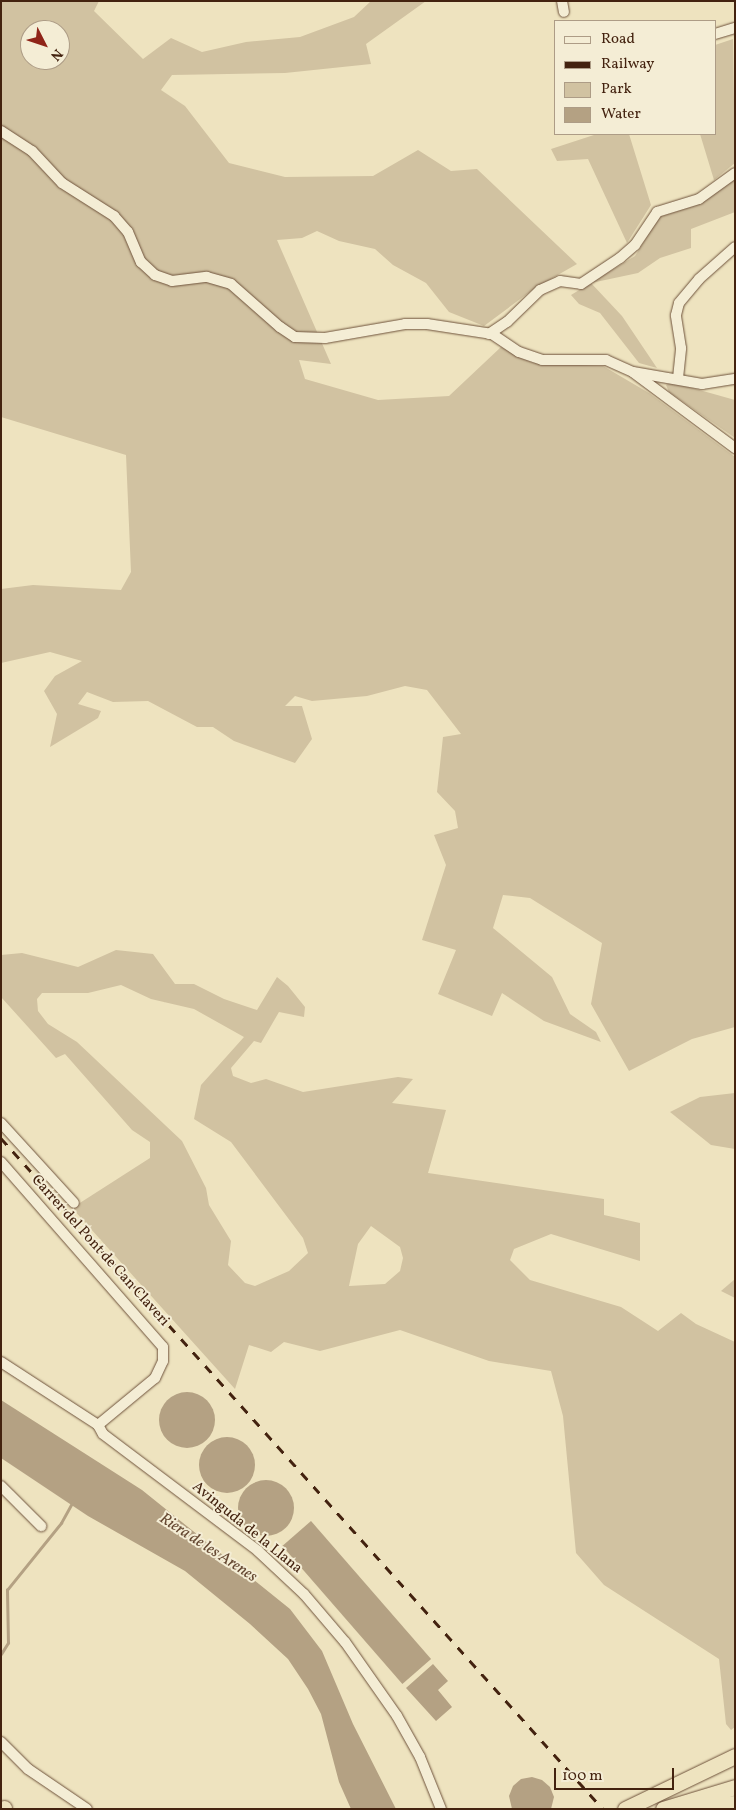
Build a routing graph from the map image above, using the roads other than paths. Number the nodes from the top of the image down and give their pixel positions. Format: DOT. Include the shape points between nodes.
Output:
graph roads {
  1 [pos="562,1"];
  2 [pos="564,12"];
  3 [pos="735,28"];
  4 [pos="716,34"];
  5 [pos="1,131"];
  6 [pos="735,173"];
  7 [pos="735,247"];
  8 [pos="490,334"];
  9 [pos="630,370"];
  10 [pos="678,378"];
  11 [pos="735,379"];
  12 [pos="735,448"];
  13 [pos="1,1123"];
  14 [pos="1,1162"];
  15 [pos="74,1203"];
  16 [pos="1,1362"];
  17 [pos="107,1419"];
  18 [pos="98,1425"];
  19 [pos="110,1439"];
  20 [pos="1,1486"];
  21 [pos="41,1526"];
  22 [pos="1,1742"];
  23 [pos="735,1756"];
  24 [pos="735,1786"];
  25 [pos="735,1803"];
  26 [pos="665,1808"];
  27 [pos="87,1809"];
  28 [pos="441,1809"];
  29 [pos="625,1809"];
  1 -- 2 [label="street"];
  3 -- 4 [label="street"];
  5 -- 8 [label="street" via="32,151 62,183 114,216 128,232 141,262 154,275 172,281 207,277 231,284 280,328 296,337 331,337 417,323"];
  6 -- 8 [label="street" via="699,199 657,212 624,255 581,284 560,281 540,290"];
  7 -- 10 [label="street" via="699,279 679,303 676,315 681,348"];
  8 -- 9 [label="street" via="534,358 548,361 596,359"];
  9 -- 10 [label="street"];
  9 -- 12 [label="street"];
  10 -- 11 [label="street" via="702,384"];
  13 -- 15 [label="street"];
  14 -- 17 [label="street, Carrer del Pont de Can Claveri" via="163,1347 163,1361 156,1378"];
  16 -- 18 [label="street, Avinguda de la Llana"];
  17 -- 18 [label="street, Carrer del Pont de Can Claveri"];
  17 -- 19 [label="street"];
  18 -- 19 [label="street, Avinguda de la Llana"];
  19 -- 28 [label="street, Avinguda de la Llana" via="258,1551 324,1615 406,1730"];
  20 -- 21 [label="street"];
  22 -- 27 [label="street" via="28,1769"];
  23 -- 29 [label="highway"];
  24 -- 26 [label="highway"];
  25 -- 26 [label="highway"];
}
